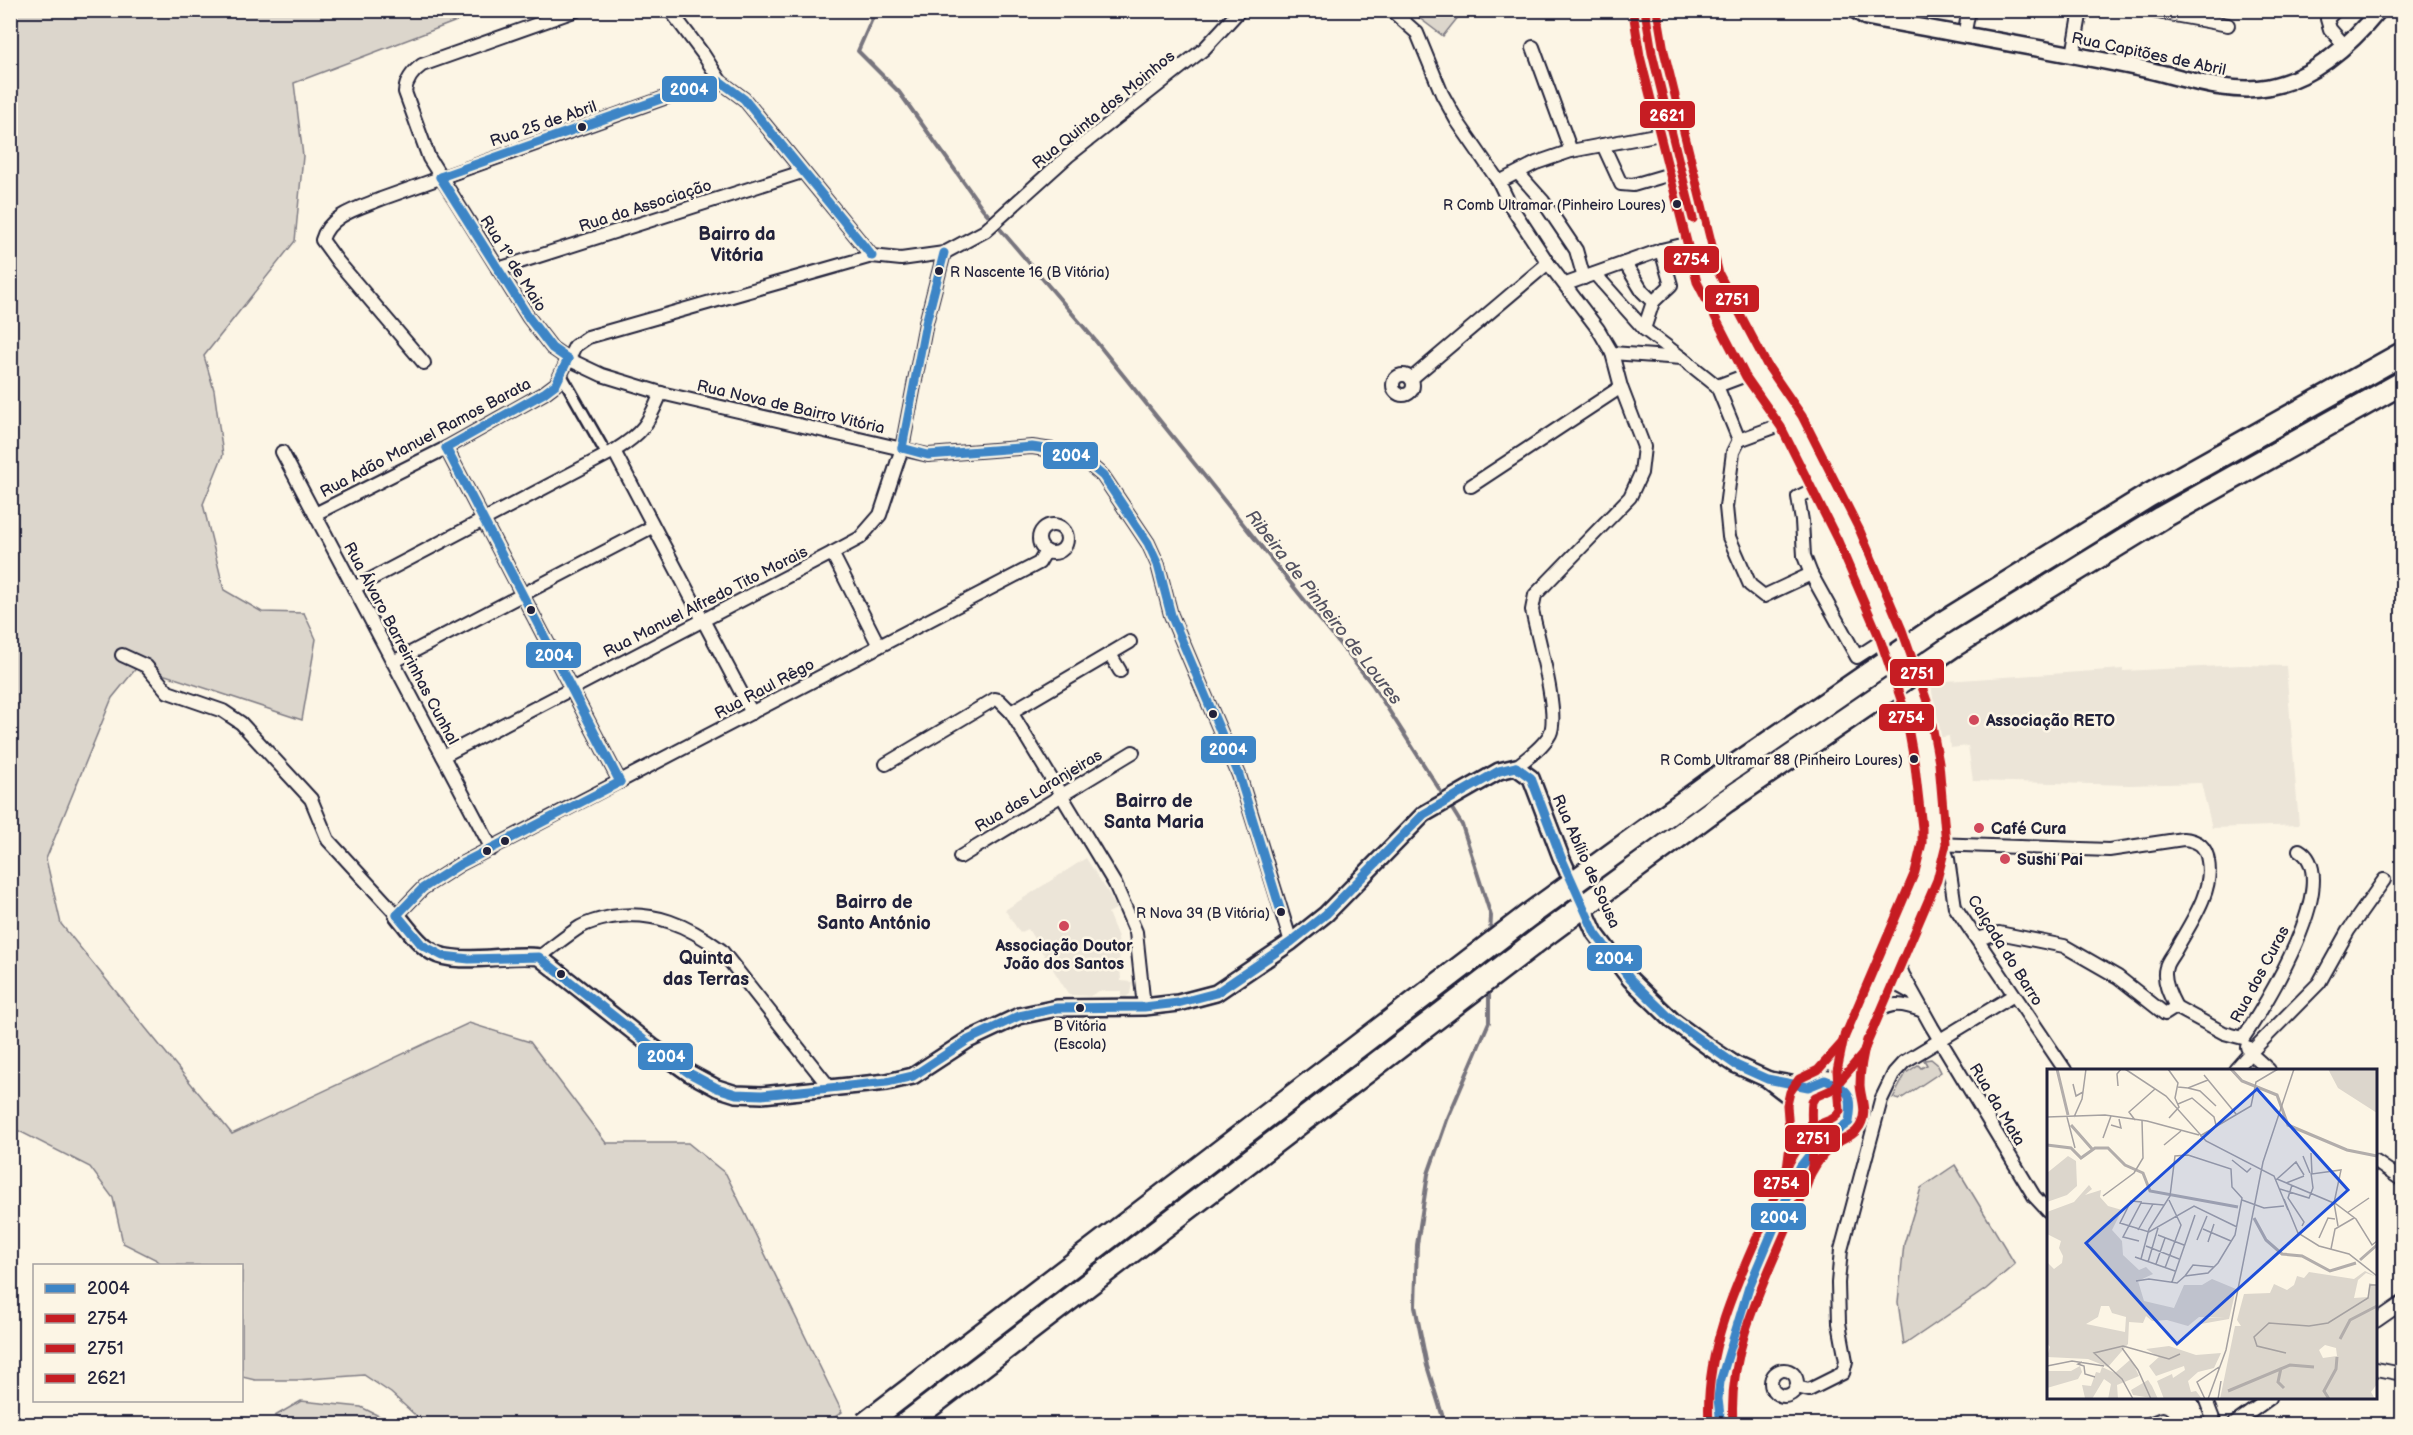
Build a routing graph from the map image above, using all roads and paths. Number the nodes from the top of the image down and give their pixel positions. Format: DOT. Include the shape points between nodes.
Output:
graph roads {
  1 [pos="576,10"];
  2 [pos="670,10"];
  3 [pos="1240,10"];
  4 [pos="1391,10"];
  5 [pos="1645,10"];
  6 [pos="1855,10"];
  7 [pos="1969,10"];
  8 [pos="2081,10"];
  9 [pos="2146,10"];
  10 [pos="2336,10"];
  11 [pos="2379,10"];
  12 [pos="2228,25"];
  13 [pos="1965,36"];
  14 [pos="2345,46"];
  15 [pos="1533,47"];
  16 [pos="2073,55"];
  17 [pos="721,82"];
  18 [pos="1671,132"];
  19 [pos="1603,145"];
  20 [pos="1572,151"];
  21 [pos="1682,171"];
  22 [pos="802,172"];
  23 [pos="1518,173"];
  24 [pos="440,177"];
  25 [pos="1499,182"];
  26 [pos="1699,241"];
  27 [pos="1661,250"];
  28 [pos="944,253"];
  29 [pos="872,256"];
  30 [pos="1548,263"];
  31 [pos="1625,263"];
  32 [pos="498,269"];
  33 [pos="1589,276"];
  34 [pos="1566,284"];
  35 [pos="1653,302"];
  36 [pos="1642,327"];
  37 [pos="1612,353"];
  38 [pos="2403,354"];
  39 [pos="1682,358"];
  40 [pos="568,359"];
  41 [pos="424,363"];
  42 [pos="1757,371"];
  43 [pos="561,374"];
  44 [pos="1411,379"];
  45 [pos="2403,383"];
  46 [pos="1717,386"];
  47 [pos="1621,387"];
  48 [pos="661,393"];
  49 [pos="1791,421"];
  50 [pos="1739,440"];
  51 [pos="446,448"];
  52 [pos="902,448"];
  53 [pos="282,452"];
  54 [pos="610,453"];
  55 [pos="1823,485"];
  56 [pos="1471,486"];
  57 [pos="315,514"];
  58 [pos="483,519"];
  59 [pos="652,527"];
  60 [pos="1046,551"];
  61 [pos="832,553"];
  62 [pos="1811,574"];
  63 [pos="354,588"];
  64 [pos="523,595"];
  65 [pos="703,621"];
  66 [pos="1891,635"];
  67 [pos="1130,642"];
  68 [pos="879,646"];
  69 [pos="1110,654"];
  70 [pos="122,655"];
  71 [pos="393,662"];
  72 [pos="1120,671"];
  73 [pos="571,688"];
  74 [pos="1011,712"];
  75 [pos="752,713"];
  76 [pos="1132,752"];
  77 [pos="443,756"];
  78 [pos="886,764"];
  79 [pos="1516,767"];
  80 [pos="620,782"];
  81 [pos="1060,795"];
  82 [pos="1934,844"];
  83 [pos="492,849"];
  84 [pos="2299,850"];
  85 [pos="960,857"];
  86 [pos="2384,880"];
  87 [pos="397,915"];
  88 [pos="1977,939"];
  89 [pos="1291,942"];
  90 [pos="1894,948"];
  91 [pos="539,957"];
  92 [pos="1877,986"];
  93 [pos="1914,994"];
  94 [pos="2014,995"];
  95 [pos="1144,1007"];
  96 [pos="2176,1007"];
  97 [pos="1923,1011"];
  98 [pos="1863,1019"];
  99 [pos="2243,1038"];
  100 [pos="1940,1040"];
  101 [pos="1852,1049"];
  102 [pos="2250,1053"];
  103 [pos="2064,1069"];
  104 [pos="2237,1069"];
  105 [pos="2267,1069"];
  106 [pos="830,1088"];
  107 [pos="1849,1094"];
  108 [pos="1808,1098"];
  109 [pos="1825,1135"];
  110 [pos="2377,1163"];
  111 [pos="1800,1167"];
  112 [pos="2403,1180"];
  113 [pos="2047,1209"];
  114 [pos="2403,1303"];
  115 [pos="2377,1320"];
  116 [pos="2377,1369"];
  117 [pos="2403,1374"];
  118 [pos="1796,1387"];
  119 [pos="2205,1399"];
  120 [pos="2269,1399"];
  121 [pos="2162,1419"];
  122 [pos="864,1425"];
  123 [pos="906,1425"];
  124 [pos="1721,1425"];
  125 [pos="2149,1425"];
  126 [pos="2215,1425"];
  127 [pos="2234,1425"];
  1 -- 24 [label="street, Rua 1º de Maio" via="422,65 410,76 405,92"];
  2 -- 17 [label="street"];
  3 -- 28 [label="street, Rua Quinta dos Moinhos" via="1204,49 1068,156 985,231"];
  4 -- 25 [label="street" via="1417,33 1447,103"];
  5 -- 18 [label="main road"];
  6 -- 13 [label="street, Rua Capitões de Abril" via="1866,17"];
  7 -- 13 [label="street"];
  8 -- 16 [label="street"];
  9 -- 12 [label="street"];
  10 -- 14 [label="street" via="2327,20"];
  11 -- 14 [label="street, Rua Capitões de Abril"];
  13 -- 16 [label="street, Rua Capitões de Abril"];
  14 -- 16 [label="street, Rua Capitões de Abril" via="2303,74 2271,87 2245,90"];
  15 -- 20 [label="street"];
  17 -- 22 [label="street" via="744,99"];
  17 -- 24 [label="street, Rua 25 de Abril" via="709,82"];
  18 -- 19 [label="street"];
  18 -- 21 [label="main road"];
  19 -- 20 [label="street"];
  19 -- 21 [label="street" via="1621,183 1633,185"];
  20 -- 23 [label="street"];
  21 -- 26 [label="main road"];
  22 -- 29 [label="street"];
  22 -- 32 [label="street, Rua da Associação"];
  23 -- 25 [label="street"];
  23 -- 33 [label="street" via="1543,201"];
  24 -- 32 [label="street, Rua 1º de Maio"];
  24 -- 41 [label="street, Rua 25 de Abril" via="340,217 325,230 322,240"];
  25 -- 30 [label="street"];
  26 -- 27 [label="street"];
  26 -- 42 [label="main road" via="1708,278"];
  27 -- 31 [label="street"];
  27 -- 35 [label="street" via="1671,285"];
  28 -- 29 [label="street" via="901,259"];
  28 -- 52 [label="street, Rua Manuel Alfredo Tito Morais"];
  29 -- 40 [label="street, Rua Adão Manuel Ramos Barata" via="588,337 575,346"];
  30 -- 34 [label="street"];
  30 -- 44 [label="street"];
  31 -- 33 [label="street"];
  31 -- 35 [label="street"];
  32 -- 40 [label="street, Rua 1º de Maio" via="540,333"];
  33 -- 34 [label="street"];
  33 -- 36 [label="street"];
  34 -- 37 [label="street"];
  35 -- 36 [label="street"];
  36 -- 39 [label="street"];
  37 -- 39 [label="street"];
  37 -- 47 [label="street"];
  38 -- 122 [label="highway, bridge" via="2137,502 1946,621 1719,777 1529,915"];
  39 -- 46 [label="street"];
  40 -- 43 [label="street, Rua Adão Manuel Ramos Barata"];
  40 -- 48 [label="street, Rua Nova de Bairro Vitória" via="602,375"];
  42 -- 46 [label="street"];
  42 -- 49 [label="main road"];
  43 -- 51 [label="street, Rua Adão Manuel Ramos Barata" via="544,393"];
  43 -- 54 [label="street"];
  45 -- 123 [label="highway, bridge" via="2161,518 1954,645 1726,801 1542,937"];
  46 -- 50 [label="street"];
  47 -- 56 [label="street"];
  47 -- 79 [label="street" via="1644,447 1641,473 1630,497 1535,595 1532,609 1553,714 1550,734"];
  48 -- 52 [label="street, Rua Nova de Bairro Vitória"];
  48 -- 54 [label="street" via="650,420 636,437"];
  49 -- 50 [label="street"];
  49 -- 55 [label="main road"];
  50 -- 62 [label="street" via="1733,452 1726,507 1729,537 1750,585 1764,596"];
  51 -- 57 [label="street, Rua Adão Manuel Ramos Barata"];
  51 -- 58 [label="street"];
  52 -- 61 [label="street, Rua Manuel Alfredo Tito Morais" via="880,515 860,538"];
  52 -- 89 [label="street, Rua Nova de Bairro Vitória" via="928,455 1032,447 1084,460 1103,476 1148,543 1158,565 1171,615 1239,775"];
  53 -- 57 [label="street, Rua Álvaro Barreirinhas Cunhal"];
  54 -- 58 [label="street"];
  54 -- 59 [label="street"];
  55 -- 62 [label="street" via="1798,497 1804,556"];
  55 -- 66 [label="main road"];
  57 -- 63 [label="street, Rua Álvaro Barreirinhas Cunhal"];
  58 -- 63 [label="street"];
  58 -- 64 [label="street"];
  59 -- 64 [label="street"];
  59 -- 65 [label="street"];
  60 -- 68 [label="street, Rua Raul Rêgo" via="1039,563"];
  61 -- 65 [label="street, Rua Manuel Alfredo Tito Morais"];
  61 -- 68 [label="street"];
  62 -- 66 [label="street" via="1857,657"];
  63 -- 71 [label="street, Rua Álvaro Barreirinhas Cunhal"];
  64 -- 71 [label="street"];
  64 -- 73 [label="street"];
  65 -- 73 [label="street, Rua Manuel Alfredo Tito Morais"];
  65 -- 75 [label="street"];
  66 -- 82 [label="main road" via="1919,719"];
  67 -- 69 [label="street"];
  68 -- 75 [label="street, Rua Raul Rêgo"];
  69 -- 72 [label="street"];
  69 -- 74 [label="street"];
  70 -- 87 [label="street" via="146,666 168,692 223,711 241,723 310,799 328,840"];
  71 -- 77 [label="street, Rua Álvaro Barreirinhas Cunhal"];
  73 -- 77 [label="street, Rua Manuel Alfredo Tito Morais"];
  73 -- 80 [label="street"];
  74 -- 78 [label="street" via="995,699"];
  74 -- 81 [label="street"];
  75 -- 80 [label="street, Rua Raul Rêgo"];
  76 -- 81 [label="street, Rua das Laranjeiras"];
  77 -- 83 [label="street, Rua Álvaro Barreirinhas Cunhal"];
  79 -- 89 [label="street" via="1499,771 1424,814 1326,915"];
  79 -- 108 [label="street, Rua Abílio de Sousa" via="1532,778 1595,933 1630,979 1691,1035 1736,1065"];
  80 -- 83 [label="street, Rua Raul Rêgo"];
  81 -- 85 [label="street, Rua das Laranjeiras"];
  81 -- 95 [label="street" via="1115,884 1136,932"];
  82 -- 88 [label="street, Calçada do Barro" via="1945,851 1955,907"];
  82 -- 90 [label="main road" via="1926,876"];
  82 -- 96 [label="street" via="2109,850 2183,839 2201,844 2210,870 2203,899 2165,968 2168,992"];
  83 -- 87 [label="street, Rua Raul Rêgo" via="423,888"];
  84 -- 99 [label="street, Rua dos Curas" via="2305,854 2313,874 2306,920"];
  86 -- 102 [label="street" via="2348,931 2319,983"];
  87 -- 91 [label="street" via="432,952 449,957"];
  88 -- 94 [label="street, Calçada do Barro"];
  88 -- 96 [label="street, Rua dos Curas" via="1999,933 2064,946 2118,977 2165,1014"];
  89 -- 95 [label="street" via="1215,993"];
  90 -- 92 [label="main road"];
  90 -- 93 [label="street, Rua da Mata"];
  91 -- 106 [label="street" via="654,1048 717,1088 736,1094 762,1095"];
  91 -- 106 [label="street" via="582,926 604,919 638,915 679,923 722,950"];
  92 -- 93 [label="street" via="1895,983"];
  92 -- 98 [label="main road"];
  93 -- 97 [label="street, Rua da Mata"];
  94 -- 100 [label="street"];
  94 -- 103 [label="street, Calçada do Barro"];
  95 -- 106 [label="street" via="1057,1008 1019,1016 968,1040 913,1076"];
  96 -- 99 [label="street, Rua dos Curas" via="2224,1033"];
  97 -- 98 [label="street" via="1890,1004"];
  97 -- 100 [label="street, Rua da Mata"];
  98 -- 101 [label="main road"];
  99 -- 102 [label="street"];
  100 -- 113 [label="street, Rua da Mata" via="2034,1196"];
  100 -- 118 [label="street" via="1904,1062 1894,1073 1881,1101 1841,1250 1839,1323 1846,1361 1843,1373 1809,1390"];
  101 -- 107 [label="main road"];
  101 -- 108 [label="main road"];
  102 -- 104 [label="street"];
  102 -- 105 [label="street"];
  107 -- 108 [label="main road" via="1835,1082"];
  107 -- 109 [label="main road" via="1849,1122 1843,1129"];
  108 -- 109 [label="main road" via="1816,1133"];
  108 -- 111 [label="main road"];
  109 -- 111 [label="main road"];
  110 -- 112 [label="street"];
  111 -- 124 [label="main road" via="1736,1323 1720,1382"];
  114 -- 115 [label="street"];
  116 -- 117 [label="street"];
  119 -- 126 [label="street"];
  120 -- 127 [label="street"];
  121 -- 125 [label="street"];
}
